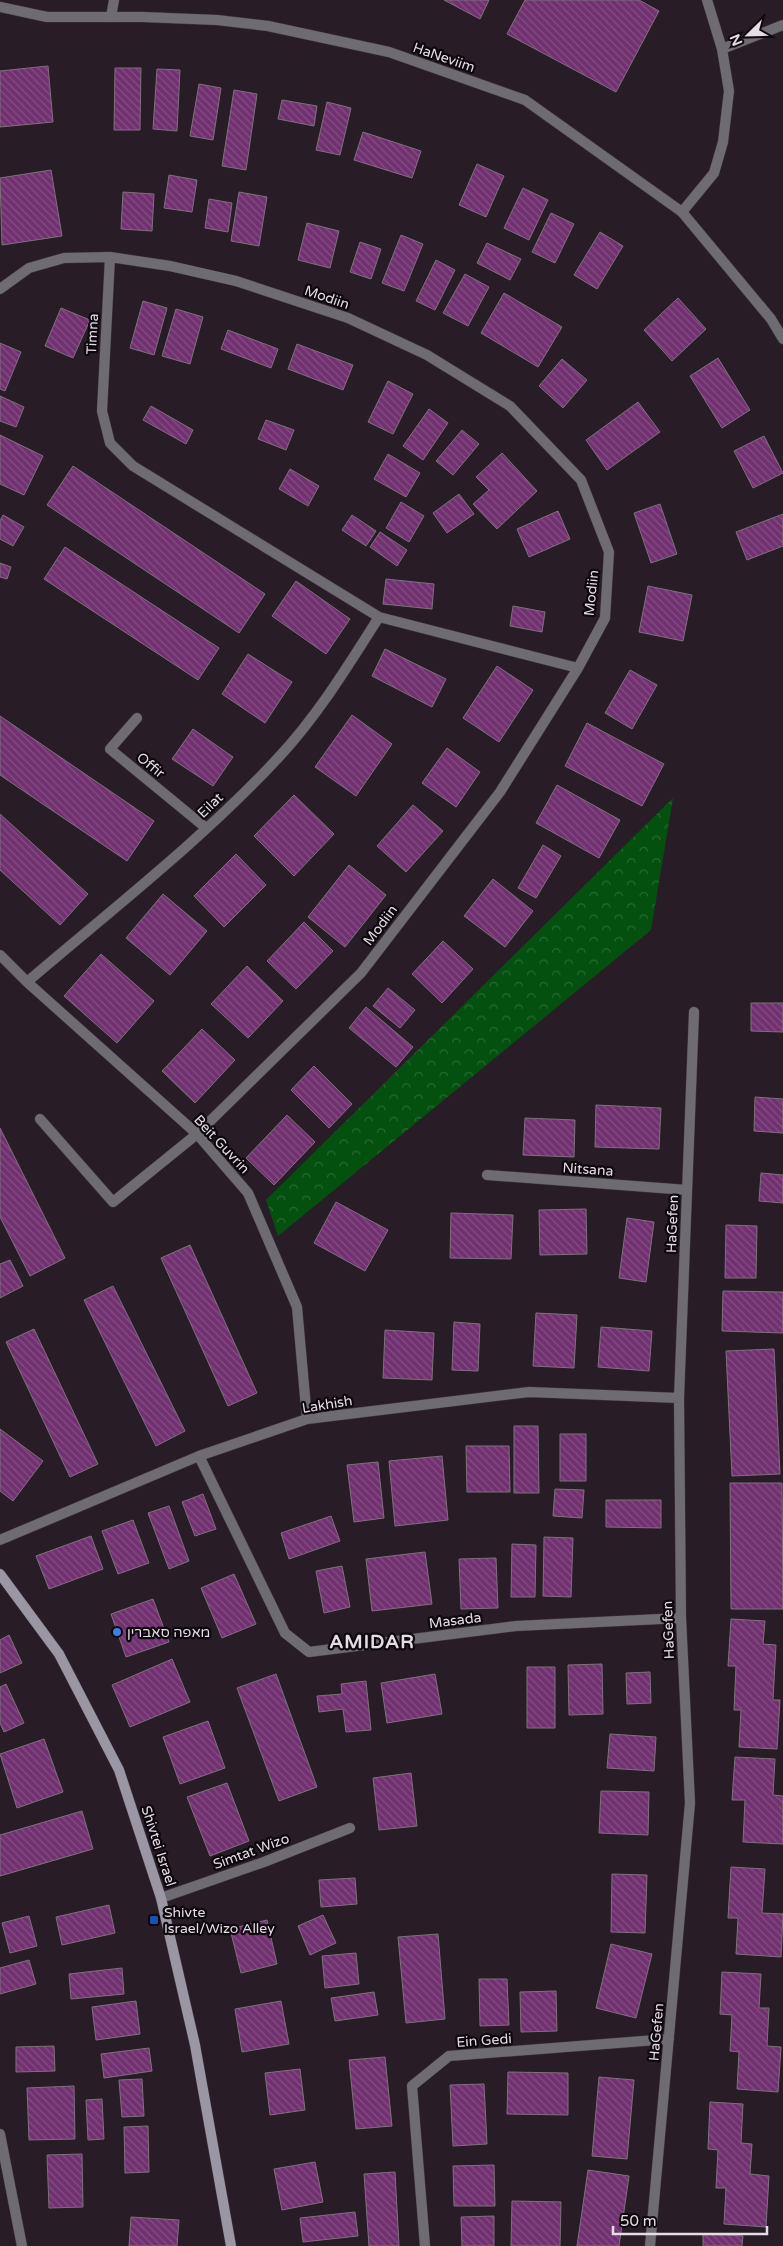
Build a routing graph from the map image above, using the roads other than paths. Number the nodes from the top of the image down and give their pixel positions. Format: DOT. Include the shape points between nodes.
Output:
graph roads {
  1 [pos="114,0"];
  2 [pos="707,0"];
  3 [pos="0,7"];
  4 [pos="111,17"];
  5 [pos="783,25"];
  6 [pos="722,49"];
  7 [pos="682,212"];
  8 [pos="110,257"];
  9 [pos="0,289"];
  10 [pos="783,339"];
  11 [pos="379,617"];
  12 [pos="578,668"];
  13 [pos="137,718"];
  14 [pos="206,828"];
  15 [pos="0,955"];
  16 [pos="27,982"];
  17 [pos="694,1012"];
  18 [pos="40,1120"];
  19 [pos="196,1134"];
  20 [pos="487,1175"];
  21 [pos="687,1190"];
  22 [pos="679,1398"];
  23 [pos="307,1419"];
  24 [pos="199,1456"];
  25 [pos="0,1540"];
  26 [pos="0,1574"];
  27 [pos="681,1618"];
  28 [pos="350,1828"];
  29 [pos="161,1898"];
  30 [pos="669,2039"];
  31 [pos="0,2134"];
  32 [pos="22,2246"];
  33 [pos="231,2246"];
  34 [pos="425,2246"];
  35 [pos="650,2246"];
  1 -- 4 [label="street"];
  2 -- 6 [label="street"];
  3 -- 4 [label="street, HaNeviim" via="47,17"];
  4 -- 7 [label="street, HaNeviim" via="217,20 268,26 389,52 525,100"];
  5 -- 6 [label="street"];
  6 -- 7 [label="street" via="729,91 724,142 714,173"];
  7 -- 10 [label="street, HaNeviim"];
  8 -- 9 [label="street" via="64,258 29,268"];
  8 -- 11 [label="street, Timna" via="102,412 110,443 133,466"];
  8 -- 12 [label="street, Modiin" via="236,281 348,318 427,355 510,406 581,480 609,552 605,618"];
  11 -- 12 [label="street"];
  11 -- 14 [label="street, Eilat" via="332,691 278,758"];
  12 -- 19 [label="street, Modiin" via="500,792 361,972"];
  13 -- 14 [label="street, Offir" via="110,749"];
  14 -- 16 [label="street, Eilat"];
  15 -- 16 [label="street, Beit Guvrin"];
  16 -- 19 [label="street, Beit Guvrin"];
  17 -- 21 [label="street, HaGefen"];
  18 -- 19 [label="street, Modiin" via="113,1202"];
  19 -- 23 [label="street, Beit Guvrin" via="248,1193 297,1307"];
  20 -- 21 [label="street, Nitsana"];
  21 -- 22 [label="street, HaGefen"];
  22 -- 23 [label="street, Lakhish" via="529,1392"];
  22 -- 27 [label="street, HaGefen"];
  23 -- 24 [label="street, Lakhish"];
  24 -- 25 [label="street, Lakhish"];
  24 -- 27 [label="street, Masada" via="285,1632 309,1652 516,1626"];
  26 -- 29 [label="street, Shivtei Israel" via="59,1654 119,1770"];
  27 -- 30 [label="street, HaGefen" via="690,1803"];
  28 -- 29 [label="street, Simtat Wizo"];
  29 -- 33 [label="street, Shivtei Israel" via="195,2045"];
  30 -- 34 [label="street, Ein Gedi" via="449,2056 412,2086"];
  30 -- 35 [label="street, HaGefen"];
  31 -- 32 [label="street"];
}
